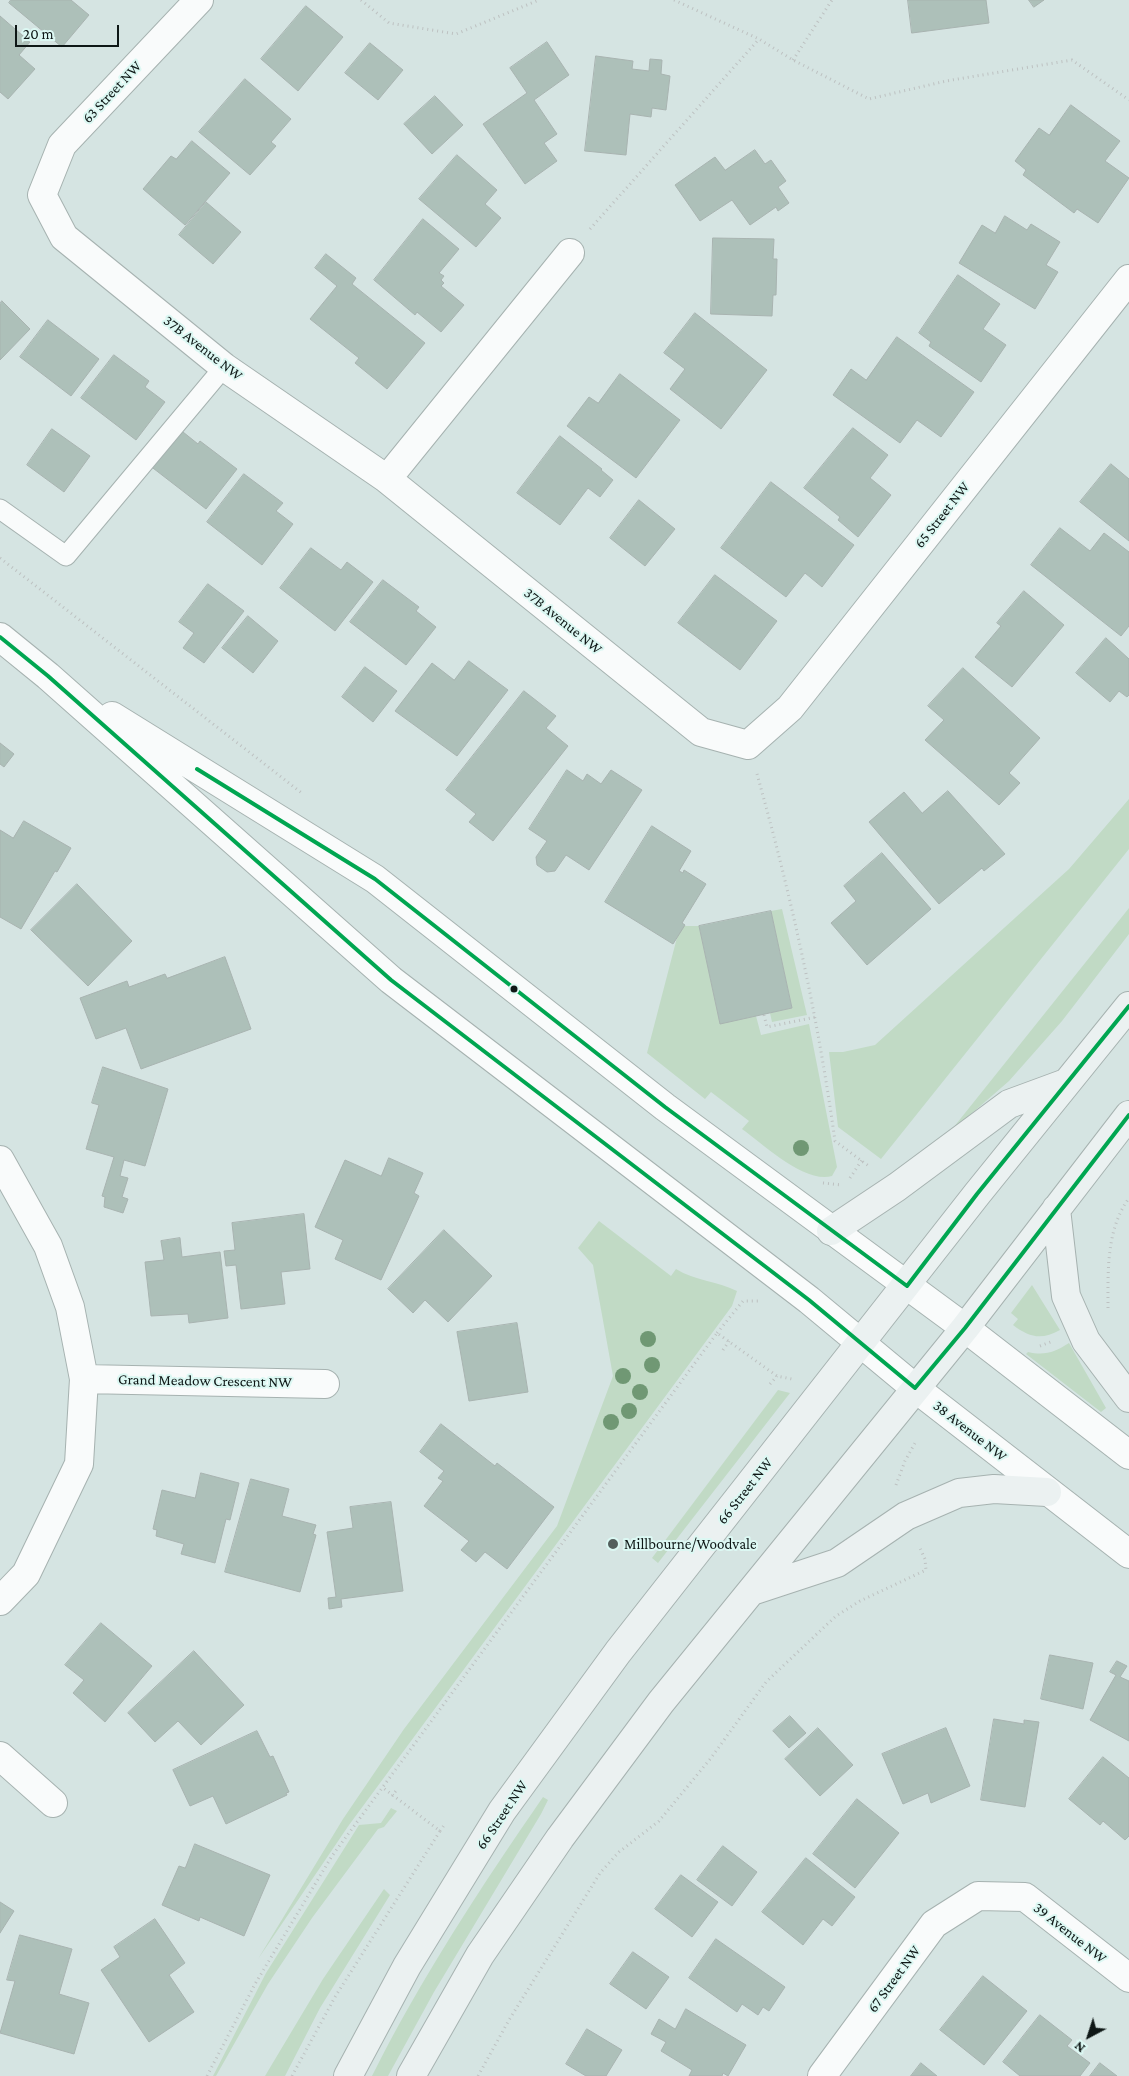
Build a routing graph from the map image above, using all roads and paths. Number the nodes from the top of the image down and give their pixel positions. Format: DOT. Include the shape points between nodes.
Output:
graph roads {
  1 [pos="199,0"];
  2 [pos="361,0"];
  3 [pos="539,0"];
  4 [pos="674,0"];
  5 [pos="832,0"];
  6 [pos="758,39"];
  7 [pos="793,60"];
  8 [pos="1129,100"];
  9 [pos="42,195"];
  10 [pos="570,253"];
  11 [pos="1129,279"];
  12 [pos="224,367"];
  13 [pos="387,479"];
  14 [pos="0,509"];
  15 [pos="0,637"];
  16 [pos="48,676"];
  17 [pos="748,745"];
  18 [pos="1129,1006"];
  19 [pos="764,1014"];
  20 [pos="816,1017"];
  21 [pos="1066,1083"];
  22 [pos="1129,1115"];
  23 [pos="0,1160"];
  24 [pos="872,1168"];
  25 [pos="1129,1198"];
  26 [pos="1056,1209"];
  27 [pos="831,1231"];
  28 [pos="906,1286"];
  29 [pos="762,1296"];
  30 [pos="1108,1312"];
  31 [pos="965,1328"];
  32 [pos="717,1333"];
  33 [pos="729,1341"];
  34 [pos="861,1345"];
  35 [pos="722,1350"];
  36 [pos="777,1376"];
  37 [pos="84,1379"];
  38 [pos="797,1380"];
  39 [pos="325,1384"];
  40 [pos="770,1384"];
  41 [pos="915,1388"];
  42 [pos="1129,1398"];
  43 [pos="918,1439"];
  44 [pos="1129,1455"];
  45 [pos="897,1491"];
  46 [pos="1047,1492"];
  47 [pos="916,1542"];
  48 [pos="1129,1554"];
  49 [pos="752,1591"];
  50 [pos="0,1602"];
  51 [pos="0,1756"];
  52 [pos="382,1787"];
  53 [pos="398,1788"];
  54 [pos="392,1796"];
  55 [pos="53,1803"];
  56 [pos="444,1824"];
  57 [pos="440,1831"];
  58 [pos="978,1896"];
  59 [pos="1129,1978"];
  60 [pos="831,2073"];
  61 [pos="207,2076"];
  62 [pos="292,2076"];
  63 [pos="348,2076"];
  64 [pos="411,2076"];
  65 [pos="478,2076"];
  1 -- 9 [label="street, 63 Street NW" via="62,145"];
  2 -- 3 [label="path" via="389,23 456,34"];
  4 -- 6 [label="path"];
  5 -- 7 [label="path"];
  6 -- 7 [label="path"];
  6 -- 10 [label="path"];
  7 -- 8 [label="path" via="869,99 946,81 1072,60"];
  9 -- 12 [label="street, 37B Avenue NW" via="64,238"];
  10 -- 13 [label="street"];
  11 -- 17 [label="street, 65 Street NW" via="790,708"];
  12 -- 13 [label="street, 37B Avenue NW"];
  12 -- 14 [label="lane" via="66,556"];
  13 -- 17 [label="street, 37B Avenue NW" via="700,732"];
  15 -- 16 [label="street, 38 Avenue NW"];
  16 -- 27 [label="street, 38 Avenue NW" via="375,879 665,1108"];
  16 -- 34 [label="street, 38 Avenue NW" via="391,980 809,1300"];
  17 -- 20 [label="path" via="772,830"];
  18 -- 21 [label="main road, 66 Street NW"];
  19 -- 20 [label="path" via="767,1027"];
  20 -- 24 [label="path" via="835,1141"];
  21 -- 27 [label="main road" via="1009,1104"];
  21 -- 28 [label="main road, 66 Street NW"];
  22 -- 26 [label="main road"];
  23 -- 37 [label="street" via="48,1246 70,1307"];
  25 -- 30 [label="path" via="1118,1217 1108,1261"];
  26 -- 31 [label="main road"];
  26 -- 42 [label="main road" via="1066,1296 1086,1341"];
  27 -- 28 [label="street, 38 Avenue NW"];
  28 -- 31 [label="street, 38 Avenue NW"];
  28 -- 34 [label="main road, 66 Street NW"];
  29 -- 32 [label="path" via="757,1302 743,1301"];
  31 -- 41 [label="main road"];
  31 -- 44 [label="street, 38 Avenue NW"];
  32 -- 33 [label="path"];
  32 -- 52 [label="path"];
  33 -- 35 [label="path"];
  33 -- 36 [label="path"];
  34 -- 41 [label="street, 38 Avenue NW"];
  34 -- 63 [label="main road, 66 Street NW" via="618,1652 502,1811 407,1966"];
  36 -- 38 [label="path"];
  36 -- 40 [label="path"];
  37 -- 39 [label="street, Grand Meadow Crescent NW"];
  37 -- 50 [label="street" via="79,1464 26,1574"];
  41 -- 46 [label="street, 38 Avenue NW"];
  41 -- 49 [label="main road"];
  43 -- 45 [label="path" via="897,1478"];
  46 -- 48 [label="street, 38 Avenue NW"];
  46 -- 49 [label="main road" via="994,1489 959,1493 906,1516 837,1563"];
  47 -- 65 [label="path" via="925,1559 926,1570 836,1616 766,1682 711,1758 659,1821 609,1861 509,2020"];
  49 -- 64 [label="main road" via="661,1702 560,1838 480,1955"];
  51 -- 55 [label="street"];
  52 -- 54 [label="path"];
  52 -- 61 [label="path" via="299,1907"];
  53 -- 54 [label="path"];
  54 -- 57 [label="path"];
  56 -- 57 [label="path"];
  57 -- 62 [label="path" via="334,1997"];
  58 -- 59 [label="street, 39 Avenue NW" via="1024,1897"];
  58 -- 60 [label="street, 67 Street NW" via="934,1924"];
}
